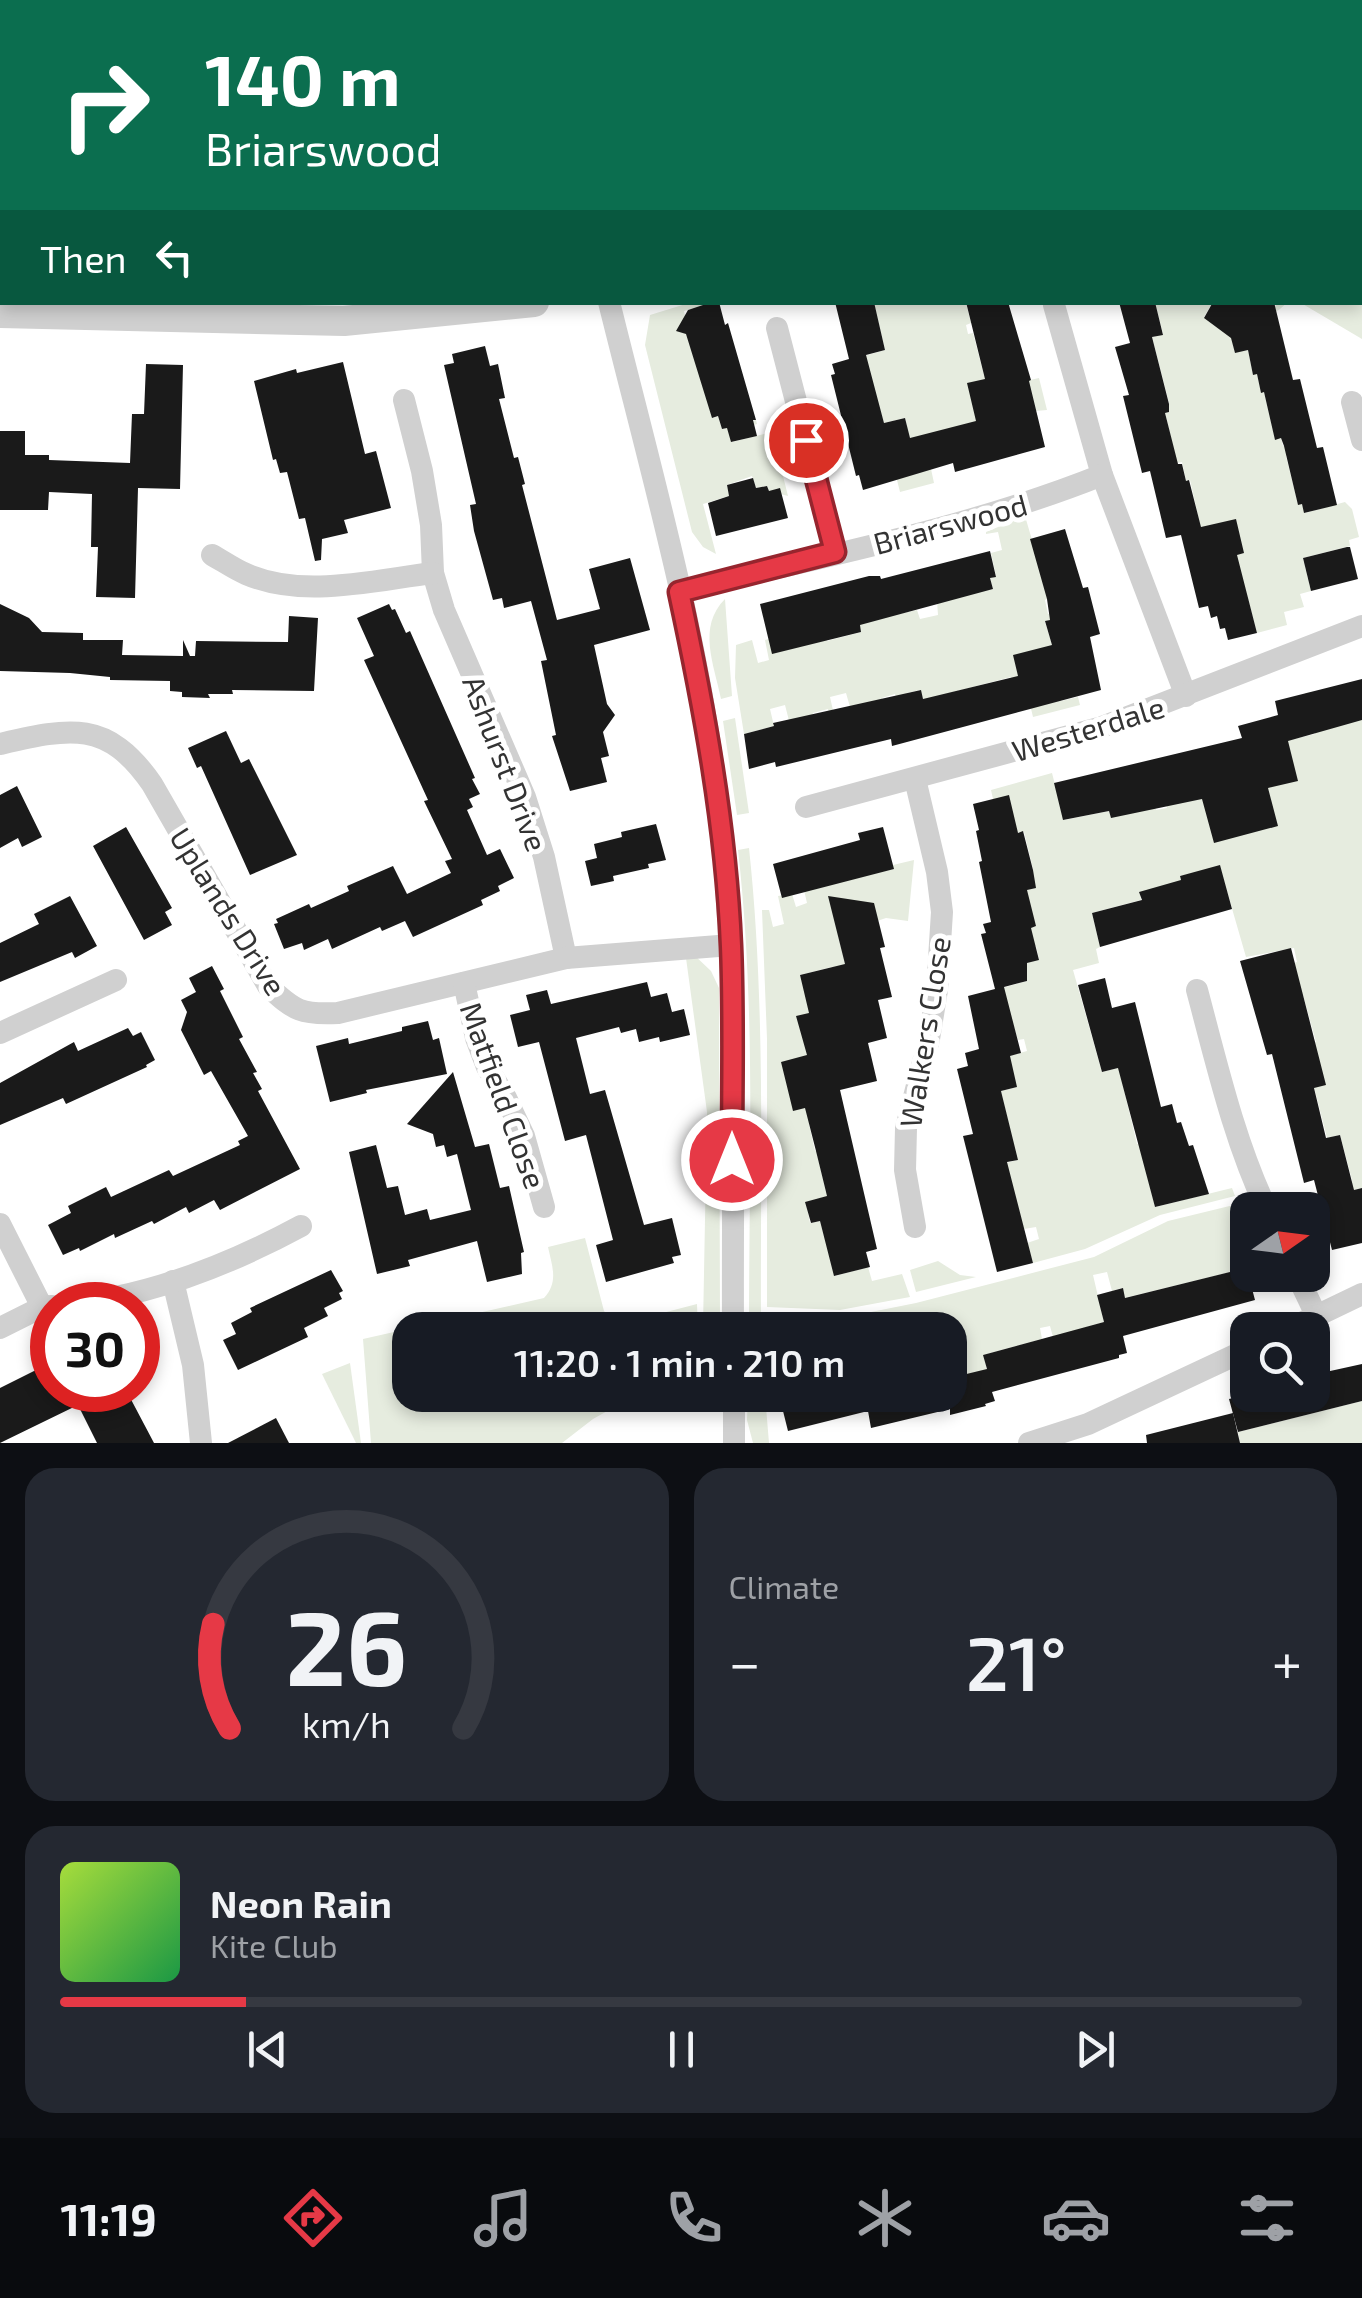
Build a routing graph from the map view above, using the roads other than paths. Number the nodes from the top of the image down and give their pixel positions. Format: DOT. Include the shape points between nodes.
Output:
graph roads {
  1 [pos="506,305"];
  2 [pos="610,305"];
  3 [pos="1054,305"];
  4 [pos="0,313"];
  5 [pos="777,328"];
  6 [pos="404,400"];
  7 [pos="1352,402"];
  8 [pos="1362,440"];
  9 [pos="1102,475"];
  10 [pos="835,552"];
  11 [pos="212,554"];
  12 [pos="433,573"];
  13 [pos="679,592"];
  14 [pos="1362,626"];
  15 [pos="1186,696"];
  16 [pos="0,744"];
  17 [pos="915,779"];
  18 [pos="806,808"];
  19 [pos="731,945"];
  20 [pos="566,958"];
  21 [pos="116,980"];
  22 [pos="464,983"];
  23 [pos="1197,990"];
  24 [pos="0,1033"];
  25 [pos="1259,1192"];
  26 [pos="544,1207"];
  27 [pos="0,1224"];
  28 [pos="300,1226"];
  29 [pos="915,1226"];
  30 [pos="173,1281"];
  31 [pos="37,1282"];
  32 [pos="160,1284"];
  33 [pos="1362,1294"];
  34 [pos="733,1312"];
  35 [pos="1323,1312"];
  36 [pos="30,1315"];
  37 [pos="0,1328"];
  38 [pos="1230,1357"];
  39 [pos="734,1412"];
  40 [pos="202,1443"];
  41 [pos="734,1443"];
  42 [pos="1029,1443"];
  1 -- 4 [label="street" via="344,322"];
  2 -- 13 [label="street"];
  3 -- 9 [label="street"];
  5 -- 10 [label="street"];
  6 -- 12 [label="street, Ashurst Drive" via="422,471"];
  7 -- 8 [label="street"];
  9 -- 10 [label="street, Briarswood" via="1050,496"];
  9 -- 15 [label="street"];
  10 -- 13 [label="street, Briarswood"];
  11 -- 12 [label="street" via="248,575 285,584"];
  12 -- 20 [label="street, Ashurst Drive" via="524,797"];
  13 -- 19 [label="street" via="721,826"];
  14 -- 15 [label="street, Westerdale"];
  15 -- 17 [label="street, Westerdale" via="1102,727"];
  16 -- 22 [label="street, Uplands Drive" via="75,731 132,755 268,986 288,1006 308,1014 338,1013"];
  17 -- 18 [label="street, Westerdale"];
  17 -- 29 [label="street, Walkers Close" via="942,912 932,1023 906,1128 904,1170"];
  19 -- 20 [label="street, Uplands Drive"];
  19 -- 34 [label="street"];
  20 -- 22 [label="street, Uplands Drive"];
  21 -- 24 [label="street"];
  22 -- 26 [label="street, Matfield Close" via="476,1038 524,1136"];
  23 -- 25 [label="street" via="1233,1126"];
  27 -- 31 [label="street"];
  28 -- 30 [label="street" via="217,1268"];
  30 -- 32 [label="street"];
  30 -- 40 [label="street"];
  33 -- 35 [label="street"];
  36 -- 37 [label="street"];
  38 -- 42 [label="street" via="1088,1424"];
  39 -- 41 [label="street"];
}
